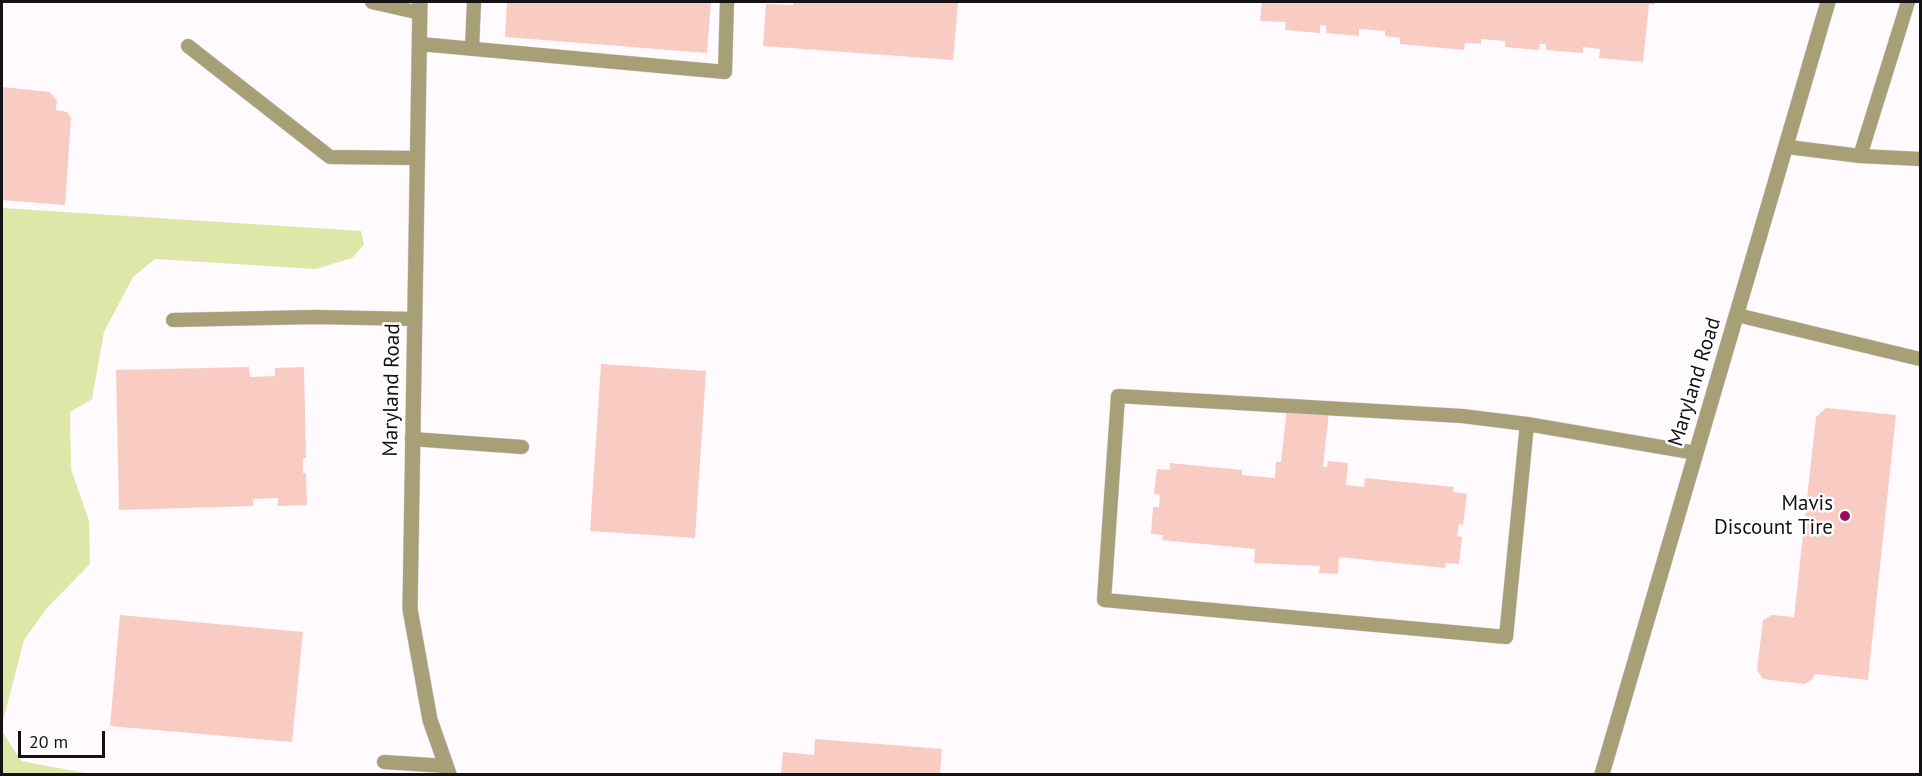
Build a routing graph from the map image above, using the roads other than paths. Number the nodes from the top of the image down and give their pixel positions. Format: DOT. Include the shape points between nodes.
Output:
graph roads {
  1 [pos="372,2"];
  2 [pos="474,2"];
  3 [pos="727,2"];
  4 [pos="1828,2"];
  5 [pos="1908,2"];
  6 [pos="420,7"];
  7 [pos="420,44"];
  8 [pos="188,46"];
  9 [pos="472,49"];
  10 [pos="1788,147"];
  11 [pos="1860,156"];
  12 [pos="417,158"];
  13 [pos="1920,159"];
  14 [pos="1737,315"];
  15 [pos="415,319"];
  16 [pos="173,320"];
  17 [pos="1920,359"];
  18 [pos="1527,424"];
  19 [pos="412,439"];
  20 [pos="522,447"];
  21 [pos="1696,453"];
  22 [pos="384,762"];
  23 [pos="447,770"];
  24 [pos="1602,774"];
  1 -- 6 [label="lane"];
  2 -- 9 [label="lane"];
  3 -- 9 [label="lane" via="725,72"];
  4 -- 10 [label="street, Maryland Road"];
  5 -- 11 [label="lane"];
  6 -- 7 [label="street, Maryland Road"];
  7 -- 9 [label="lane"];
  7 -- 12 [label="street, Maryland Road"];
  8 -- 12 [label="lane" via="330,157"];
  10 -- 11 [label="lane"];
  10 -- 14 [label="street, Maryland Road"];
  11 -- 13 [label="lane"];
  12 -- 15 [label="street, Maryland Road"];
  14 -- 17 [label="lane"];
  14 -- 21 [label="street, Maryland Road"];
  15 -- 16 [label="lane"];
  15 -- 19 [label="street, Maryland Road"];
  18 -- 18 [label="lane" via="1462,416 1118,396 1104,600 1506,637"];
  18 -- 21 [label="lane"];
  19 -- 20 [label="lane"];
  19 -- 23 [label="street, Maryland Road" via="410,609 430,720"];
  21 -- 24 [label="street, Maryland Road"];
  22 -- 23 [label="lane"];
}
